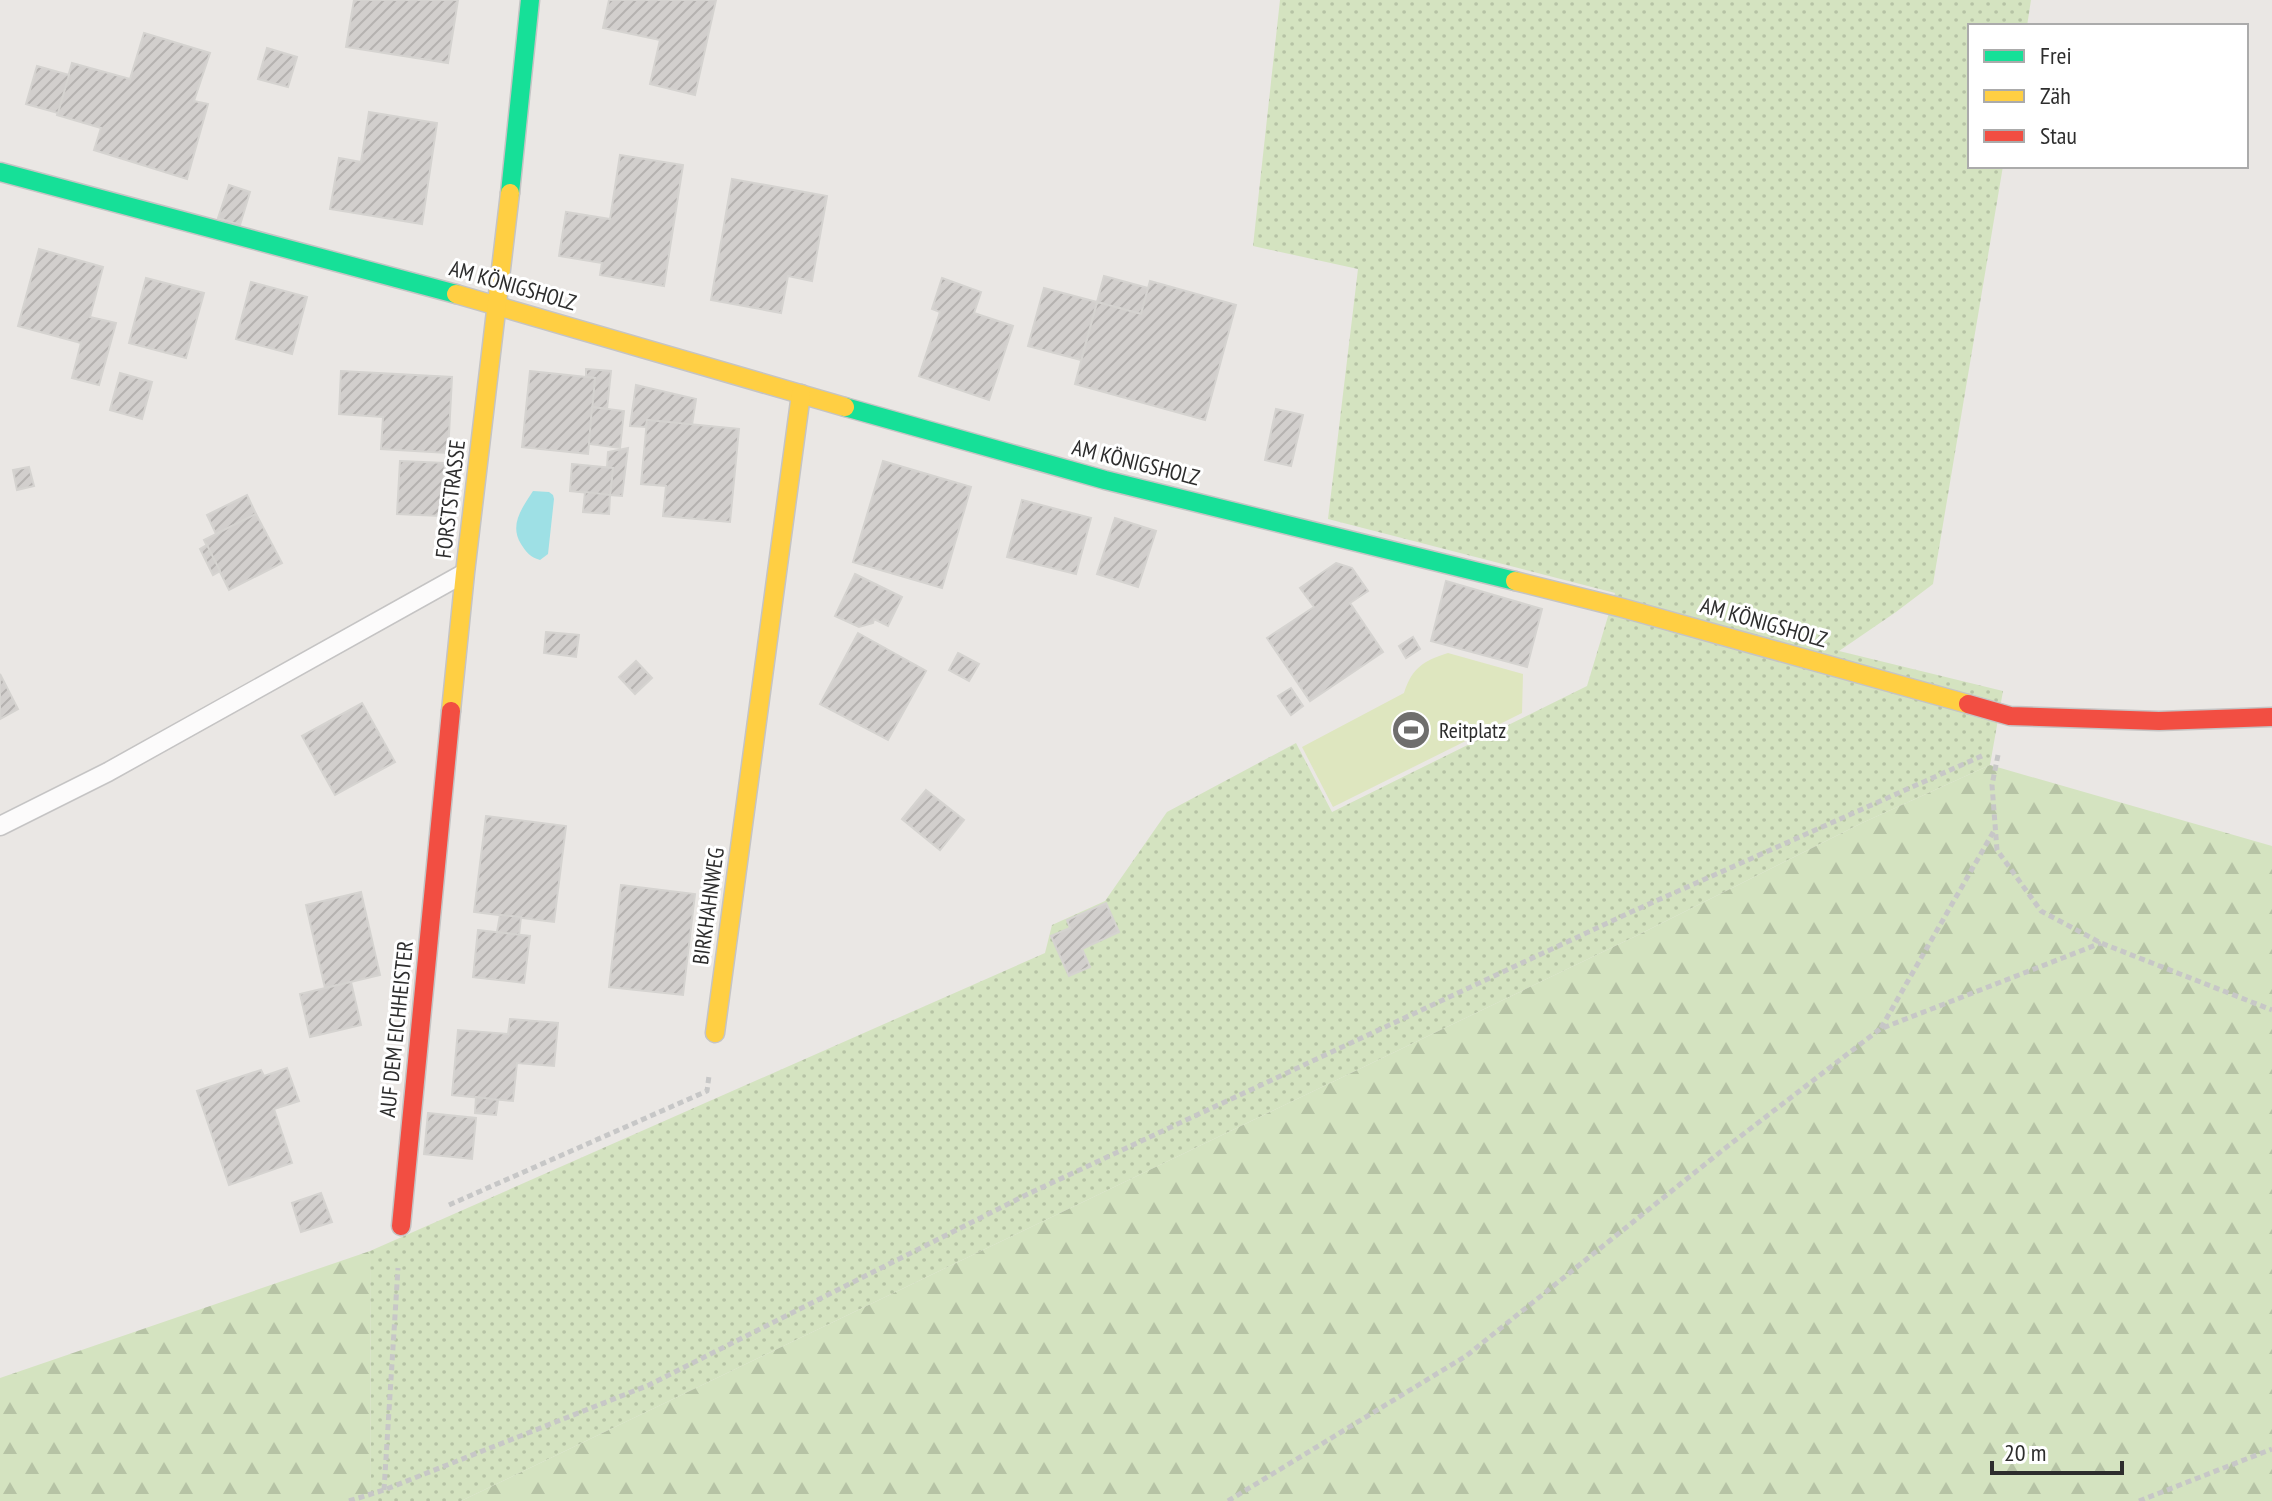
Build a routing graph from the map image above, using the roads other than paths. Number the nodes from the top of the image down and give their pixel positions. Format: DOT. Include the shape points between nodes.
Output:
graph roads {
  1 [pos="530,0"];
  2 [pos="0,172"];
  3 [pos="498,305"];
  4 [pos="801,394"];
  5 [pos="465,573"];
  6 [pos="2272,717"];
  7 [pos="0,826"];
  8 [pos="715,1033"];
  9 [pos="401,1226"];
  1 -- 3 [label="street, FORSTSTRASSE"];
  2 -- 3 [label="street, AM KÖNIGSHOLZ"];
  3 -- 4 [label="street, AM KÖNIGSHOLZ"];
  3 -- 5 [label="street, FORSTSTRASSE"];
  4 -- 6 [label="street, AM KÖNIGSHOLZ" via="1105,480 1619,607 2010,716 2159,721"];
  4 -- 8 [label="street, BIRKHAHNWEG"];
  5 -- 7 [label="lane, FORSTSTRASSE" via="108,772"];
  5 -- 9 [label="street, AUF DEM EICHHEISTER"];
}
